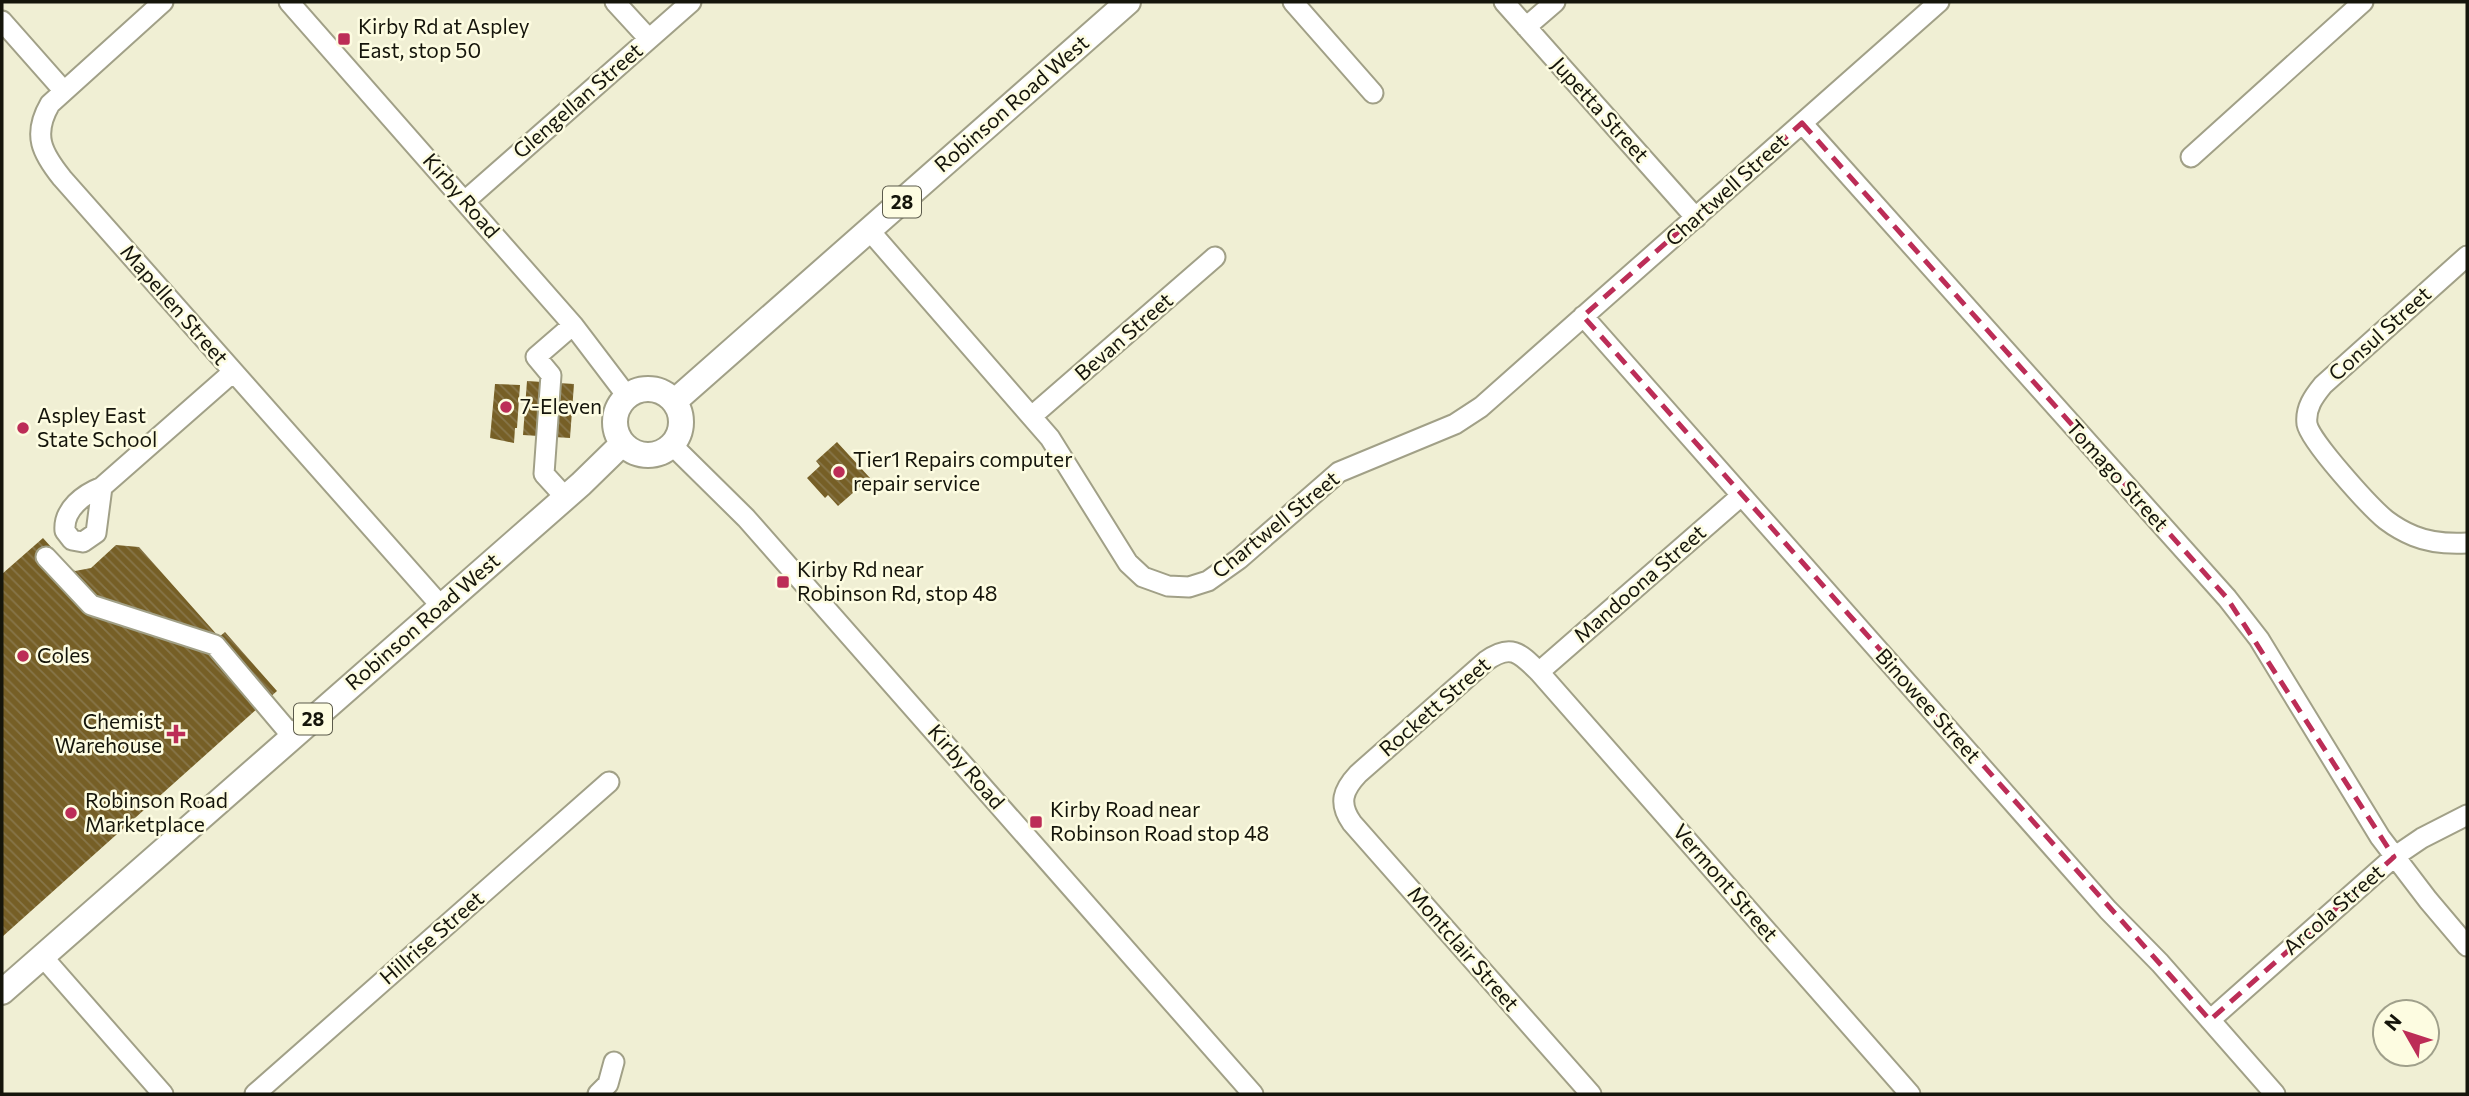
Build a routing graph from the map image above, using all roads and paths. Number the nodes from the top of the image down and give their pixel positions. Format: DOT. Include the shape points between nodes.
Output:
graph roads {
  1 [pos="163,2"];
  2 [pos="289,2"];
  3 [pos="615,2"];
  4 [pos="691,2"];
  5 [pos="1128,2"];
  6 [pos="1293,2"];
  7 [pos="1504,2"];
  8 [pos="1555,2"];
  9 [pos="1940,2"];
  10 [pos="2363,2"];
  11 [pos="2,21"];
  12 [pos="1527,27"];
  13 [pos="649,39"];
  14 [pos="63,90"];
  15 [pos="1373,93"];
  16 [pos="1802,123"];
  17 [pos="2191,157"];
  18 [pos="465,201"];
  19 [pos="1696,218"];
  20 [pos="869,230"];
  21 [pos="2467,256"];
  22 [pos="1215,257"];
  23 [pos="1583,316"];
  24 [pos="573,325"];
  25 [pos="233,372"];
  26 [pos="627,396"];
  27 [pos="675,401"];
  28 [pos="1032,416"];
  29 [pos="622,444"];
  30 [pos="673,446"];
  31 [pos="102,487"];
  32 [pos="1741,496"];
  33 [pos="565,497"];
  34 [pos="2467,543"];
  35 [pos="46,557"];
  36 [pos="442,607"];
  37 [pos="1539,672"];
  38 [pos="292,736"];
  39 [pos="609,782"];
  40 [pos="1343,800"];
  41 [pos="2467,815"];
  42 [pos="2394,857"];
  43 [pos="2467,946"];
  44 [pos="42,956"];
  45 [pos="2,992"];
  46 [pos="2210,1020"];
  47 [pos="614,1062"];
  48 [pos="163,1094"];
  49 [pos="255,1094"];
  50 [pos="598,1094"];
  51 [pos="1253,1094"];
  52 [pos="1591,1094"];
  53 [pos="1910,1094"];
  54 [pos="2275,1094"];
  1 -- 14 [label="street, Mapellen Street"];
  2 -- 18 [label="street, Kirby Road"];
  3 -- 13 [label="street"];
  4 -- 13 [label="street, Glengellan Street"];
  5 -- 20 [label="main road, Robinson Road West / 28"];
  6 -- 15 [label="street"];
  7 -- 12 [label="street, Jupetta Street"];
  8 -- 12 [label="street"];
  9 -- 16 [label="street, Chartwell Street"];
  10 -- 17 [label="street"];
  11 -- 14 [label="street"];
  12 -- 19 [label="street, Jupetta Street"];
  13 -- 18 [label="street, Glengellan Street"];
  14 -- 25 [label="street, Mapellen Street" via="43,121 41,143 47,159"];
  16 -- 19 [label="street, Chartwell Street"];
  16 -- 42 [label="street, Tomago Street" via="2227,598 2259,639"];
  18 -- 24 [label="street, Kirby Road"];
  19 -- 23 [label="street, Chartwell Street"];
  20 -- 27 [label="main road, Robinson Road West / 28"];
  20 -- 28 [label="street, Chartwell Street"];
  21 -- 34 [label="street, Consul Street" via="2323,385 2309,405 2307,422 2320,447 2388,522 2413,536"];
  22 -- 28 [label="street, Bevan Street"];
  23 -- 28 [label="street, Chartwell Street" via="1468,417 1339,472 1227,569 1208,582 1189,587 1155,582 1133,569"];
  23 -- 32 [label="street, Binowee Street"];
  24 -- 26 [label="street, Kirby Road"];
  24 -- 33 [label="street" via="536,358 551,374 544,474"];
  25 -- 31 [label="street"];
  25 -- 36 [label="street, Mapellen Street"];
  26 -- 27 [label="main road" via="649,388"];
  26 -- 29 [label="main road" via="615,419"];
  27 -- 30 [label="main road" via="682,421"];
  29 -- 30 [label="main road" via="642,456"];
  29 -- 33 [label="main road, Robinson Road West / 28"];
  30 -- 51 [label="street, Kirby Road" via="746,518"];
  32 -- 37 [label="street, Mandoona Street"];
  32 -- 46 [label="street, Binowee Street"];
  33 -- 36 [label="main road, Robinson Road West / 28"];
  35 -- 38 [label="street" via="91,605 215,645"];
  36 -- 38 [label="main road, Robinson Road West / 28"];
  37 -- 40 [label="street, Rockett Street" via="1514,651 1495,655 1358,774"];
  37 -- 53 [label="street, Vermont Street"];
  38 -- 44 [label="main road, Robinson Road West / 28"];
  39 -- 49 [label="street, Hillrise Street"];
  40 -- 52 [label="street, Montclair Street" via="1352,823"];
  41 -- 42 [label="street, Arcola Street"];
  42 -- 43 [label="street, Tomago Street"];
  42 -- 46 [label="street, Arcola Street"];
  44 -- 45 [label="main road, Robinson Road West / 28"];
  44 -- 48 [label="street"];
  46 -- 54 [label="street, Binowee Street"];
  47 -- 50 [label="street" via="608,1084"];
}
